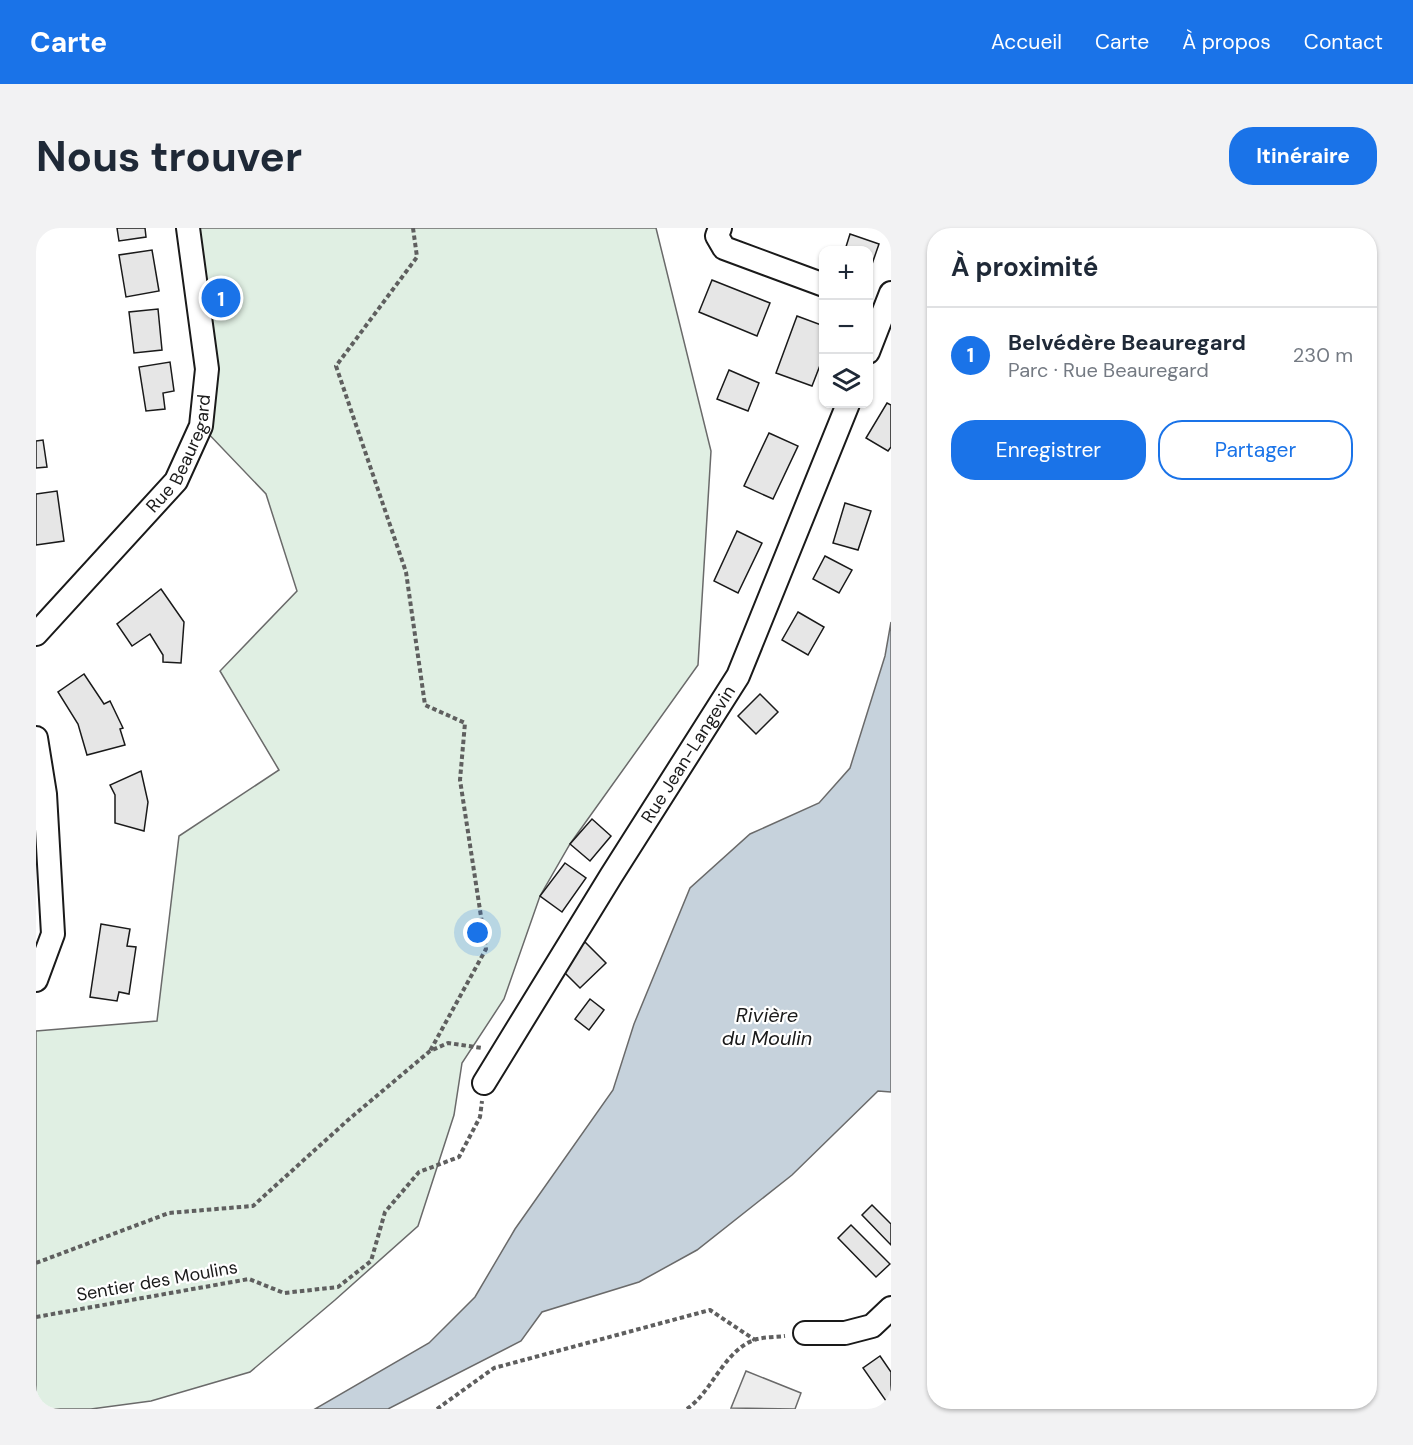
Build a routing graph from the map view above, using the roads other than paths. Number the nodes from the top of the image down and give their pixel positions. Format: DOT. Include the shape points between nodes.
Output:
graph roads {
  1 [pos="189,228"];
  2 [pos="722,238"];
  3 [pos="819,283"];
  4 [pos="882,301"];
  5 [pos="873,334"];
  6 [pos="846,408"];
  7 [pos="36,634"];
  8 [pos="36,738"];
  9 [pos="36,981"];
  10 [pos="484,1083"];
  11 [pos="891,1308"];
  12 [pos="805,1333"];
  1 -- 7 [label="street, Rue Beauregard" via="207,369 201,426 176,481"];
  2 -- 3 [label="street"];
  4 -- 5 [label="street"];
  6 -- 10 [label="street, Rue Jean-Langevin" via="738,676"];
  8 -- 9 [label="street" via="45,795 53,934"];
  11 -- 12 [label="street" via="872,1326 845,1332"];
}
